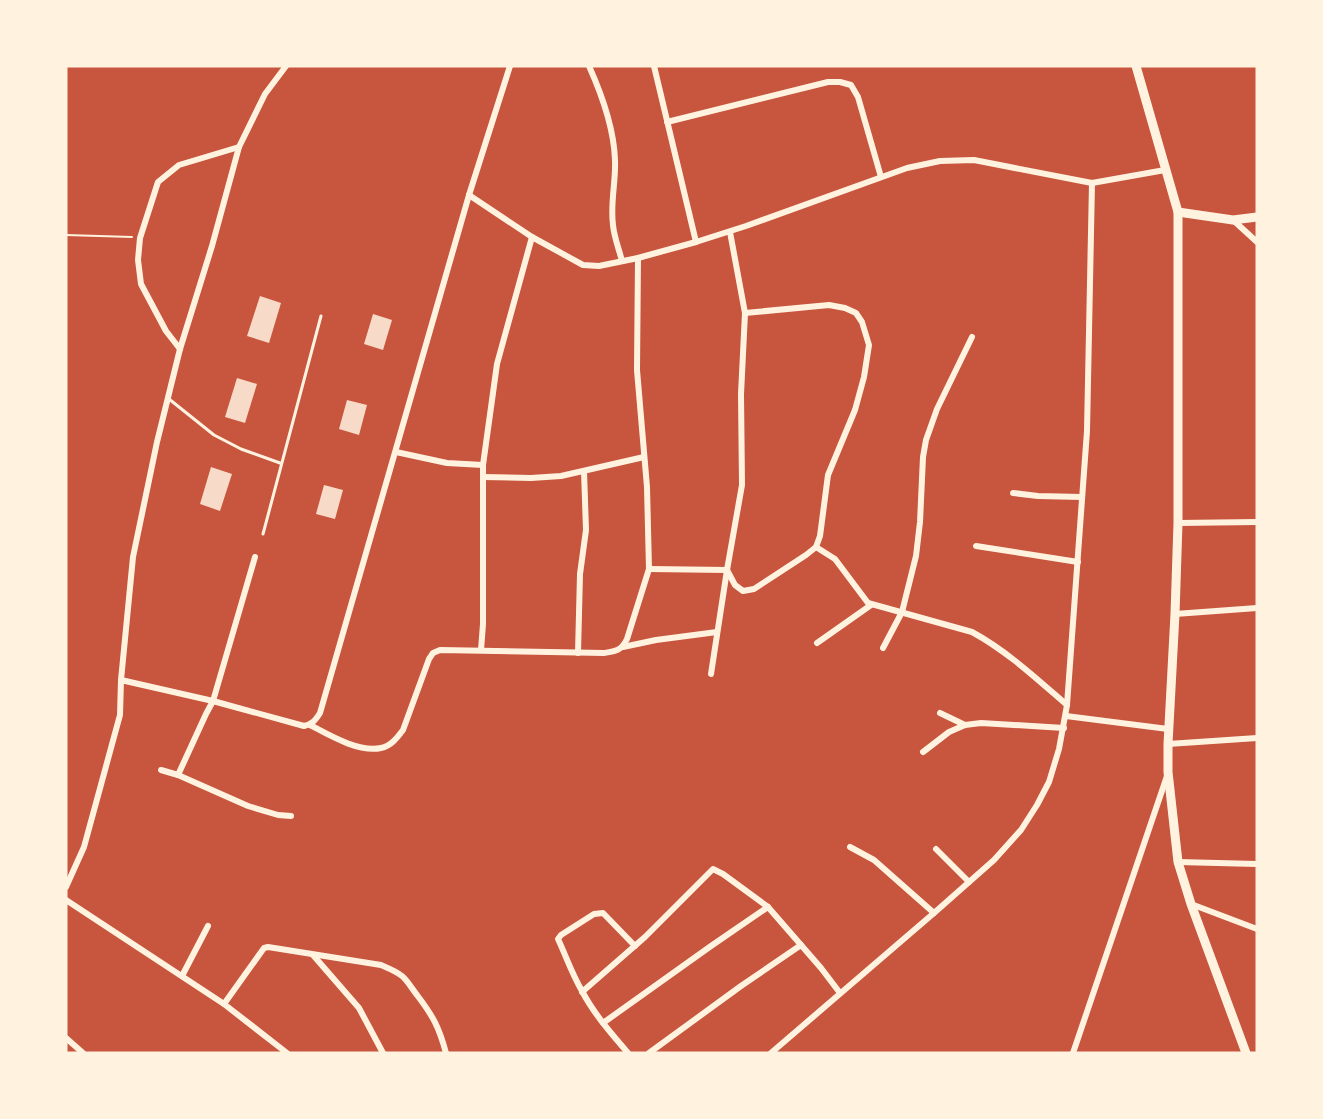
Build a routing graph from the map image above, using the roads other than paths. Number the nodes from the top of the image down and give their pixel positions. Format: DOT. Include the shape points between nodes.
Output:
graph roads {
  1 [pos="286,66"];
  2 [pos="510,66"];
  3 [pos="589,66"];
  4 [pos="654,66"];
  5 [pos="1136,66"];
  6 [pos="667,122"];
  7 [pos="239,147"];
  8 [pos="1165,170"];
  9 [pos="881,177"];
  10 [pos="1092,183"];
  11 [pos="470,195"];
  12 [pos="1178,212"];
  13 [pos="1257,217"];
  14 [pos="1233,220"];
  15 [pos="730,232"];
  16 [pos="532,237"];
  17 [pos="696,242"];
  18 [pos="1257,242"];
  19 [pos="638,258"];
  20 [pos="622,261"];
  21 [pos="745,313"];
  22 [pos="321,316"];
  23 [pos="972,337"];
  24 [pos="180,349"];
  25 [pos="169,399"];
  26 [pos="396,452"];
  27 [pos="644,457"];
  28 [pos="281,463"];
  29 [pos="483,465"];
  30 [pos="584,471"];
  31 [pos="483,477"];
  32 [pos="1014,493"];
  33 [pos="1082,497"];
  34 [pos="1257,522"];
  35 [pos="1178,523"];
  36 [pos="263,534"];
  37 [pos="976,546"];
  38 [pos="816,547"];
  39 [pos="255,557"];
  40 [pos="1078,562"];
  41 [pos="649,569"];
  42 [pos="727,570"];
  43 [pos="871,605"];
  44 [pos="1257,608"];
  45 [pos="902,612"];
  46 [pos="1175,614"];
  47 [pos="717,632"];
  48 [pos="817,643"];
  49 [pos="623,646"];
  50 [pos="883,648"];
  51 [pos="481,650"];
  52 [pos="578,653"];
  53 [pos="711,674"];
  54 [pos="121,680"];
  55 [pos="213,701"];
  56 [pos="1067,705"];
  57 [pos="940,713"];
  58 [pos="1066,716"];
  59 [pos="312,723"];
  60 [pos="965,725"];
  61 [pos="1064,728"];
  62 [pos="1168,729"];
  63 [pos="1257,738"];
  64 [pos="1167,744"];
  65 [pos="922,753"];
  66 [pos="161,770"];
  67 [pos="1168,772"];
  68 [pos="178,775"];
  69 [pos="291,816"];
  70 [pos="850,847"];
  71 [pos="936,849"];
  72 [pos="1178,862"];
  73 [pos="1257,864"];
  74 [pos="969,882"];
  75 [pos="66,887"];
  76 [pos="66,900"];
  77 [pos="1191,904"];
  78 [pos="768,908"];
  79 [pos="934,913"];
  80 [pos="208,926"];
  81 [pos="1257,929"];
  82 [pos="801,945"];
  83 [pos="635,946"];
  84 [pos="313,955"];
  85 [pos="182,976"];
  86 [pos="582,992"];
  87 [pos="840,993"];
  88 [pos="224,1005"];
  89 [pos="603,1023"];
  90 [pos="66,1038"];
  91 [pos="83,1053"];
  92 [pos="287,1053"];
  93 [pos="383,1053"];
  94 [pos="446,1053"];
  95 [pos="628,1053"];
  96 [pos="649,1053"];
  97 [pos="771,1053"];
  98 [pos="1073,1053"];
  99 [pos="1246,1053"];
  1 -- 7 [label="street" via="265,94"];
  2 -- 11 [label="street"];
  3 -- 20 [label="street" via="614,146 613,226"];
  4 -- 6 [label="street"];
  5 -- 8 [label="main road"];
  6 -- 9 [label="street" via="840,82 851,86 858,97"];
  6 -- 17 [label="street"];
  7 -- 24 [label="street"];
  7 -- 24 [label="street" via="179,165 158,182 140,238 141,284"];
  8 -- 10 [label="street"];
  8 -- 12 [label="main road"];
  9 -- 10 [label="street" via="940,161 974,160"];
  9 -- 15 [label="street"];
  10 -- 33 [label="street"];
  11 -- 16 [label="street"];
  11 -- 26 [label="street"];
  12 -- 14 [label="main road"];
  12 -- 35 [label="main road"];
  13 -- 14 [label="main road"];
  14 -- 18 [label="street"];
  15 -- 17 [label="street"];
  15 -- 21 [label="street"];
  16 -- 20 [label="street" via="583,265"];
  16 -- 29 [label="street" via="498,364"];
  17 -- 19 [label="street"];
  19 -- 20 [label="street"];
  19 -- 27 [label="street" via="637,370"];
  21 -- 38 [label="street" via="829,304 845,308 856,313 862,322 869,345 855,410 828,475"];
  21 -- 42 [label="street" via="742,484"];
  22 -- 28 [label="lane"];
  23 -- 45 [label="street" via="926,440 920,522"];
  24 -- 25 [label="street"];
  25 -- 28 [label="lane" via="214,435"];
  25 -- 54 [label="street" via="133,557"];
  26 -- 29 [label="street" via="447,464"];
  26 -- 59 [label="street" via="320,713"];
  27 -- 30 [label="street"];
  27 -- 41 [label="street"];
  28 -- 36 [label="lane"];
  29 -- 31 [label="street"];
  30 -- 31 [label="street" via="531,478"];
  30 -- 52 [label="street" via="586,530 580,574"];
  31 -- 51 [label="street"];
  32 -- 33 [label="street"];
  33 -- 40 [label="street"];
  34 -- 35 [label="street"];
  35 -- 46 [label="main road"];
  37 -- 40 [label="street"];
  38 -- 42 [label="street" via="754,589 742,591"];
  38 -- 43 [label="street" via="834,558"];
  39 -- 55 [label="street"];
  40 -- 56 [label="street"];
  41 -- 42 [label="street"];
  41 -- 49 [label="street"];
  42 -- 47 [label="street"];
  43 -- 45 [label="street"];
  43 -- 48 [label="street"];
  44 -- 46 [label="street"];
  45 -- 50 [label="street"];
  45 -- 56 [label="street" via="972,632 1014,660"];
  46 -- 62 [label="main road"];
  47 -- 49 [label="street"];
  47 -- 53 [label="street"];
  49 -- 52 [label="street" via="604,653"];
  51 -- 52 [label="street"];
  51 -- 59 [label="street" via="433,652 403,730 381,748 359,748"];
  54 -- 55 [label="street"];
  54 -- 75 [label="street" via="120,715 84,847"];
  55 -- 59 [label="street" via="304,726"];
  55 -- 68 [label="street"];
  56 -- 58 [label="street"];
  57 -- 60 [label="street"];
  58 -- 61 [label="street"];
  58 -- 62 [label="street"];
  60 -- 61 [label="street"];
  60 -- 65 [label="street"];
  61 -- 74 [label="street" via="1049,782 1037,805 1021,830"];
  62 -- 64 [label="main road"];
  63 -- 64 [label="street"];
  64 -- 67 [label="main road"];
  66 -- 68 [label="street"];
  67 -- 72 [label="main road"];
  67 -- 98 [label="street"];
  68 -- 69 [label="street" via="248,806"];
  70 -- 79 [label="street" via="874,860"];
  71 -- 74 [label="street"];
  72 -- 73 [label="street"];
  72 -- 77 [label="main road"];
  74 -- 79 [label="street"];
  76 -- 85 [label="street"];
  77 -- 81 [label="street"];
  77 -- 99 [label="main road"];
  78 -- 82 [label="street"];
  78 -- 83 [label="street" via="723,874 711,870"];
  78 -- 89 [label="street"];
  79 -- 87 [label="street"];
  80 -- 85 [label="street"];
  82 -- 87 [label="street"];
  82 -- 96 [label="street"];
  83 -- 86 [label="street"];
  83 -- 86 [label="street" via="599,912 561,935 558,939"];
  84 -- 88 [label="street" via="264,948"];
  84 -- 93 [label="street" via="359,1008"];
  84 -- 94 [label="street" via="381,965 402,976 435,1020"];
  85 -- 88 [label="street"];
  86 -- 89 [label="street"];
  87 -- 97 [label="street"];
  88 -- 92 [label="street"];
  89 -- 95 [label="street"];
  90 -- 91 [label="street"];
}
